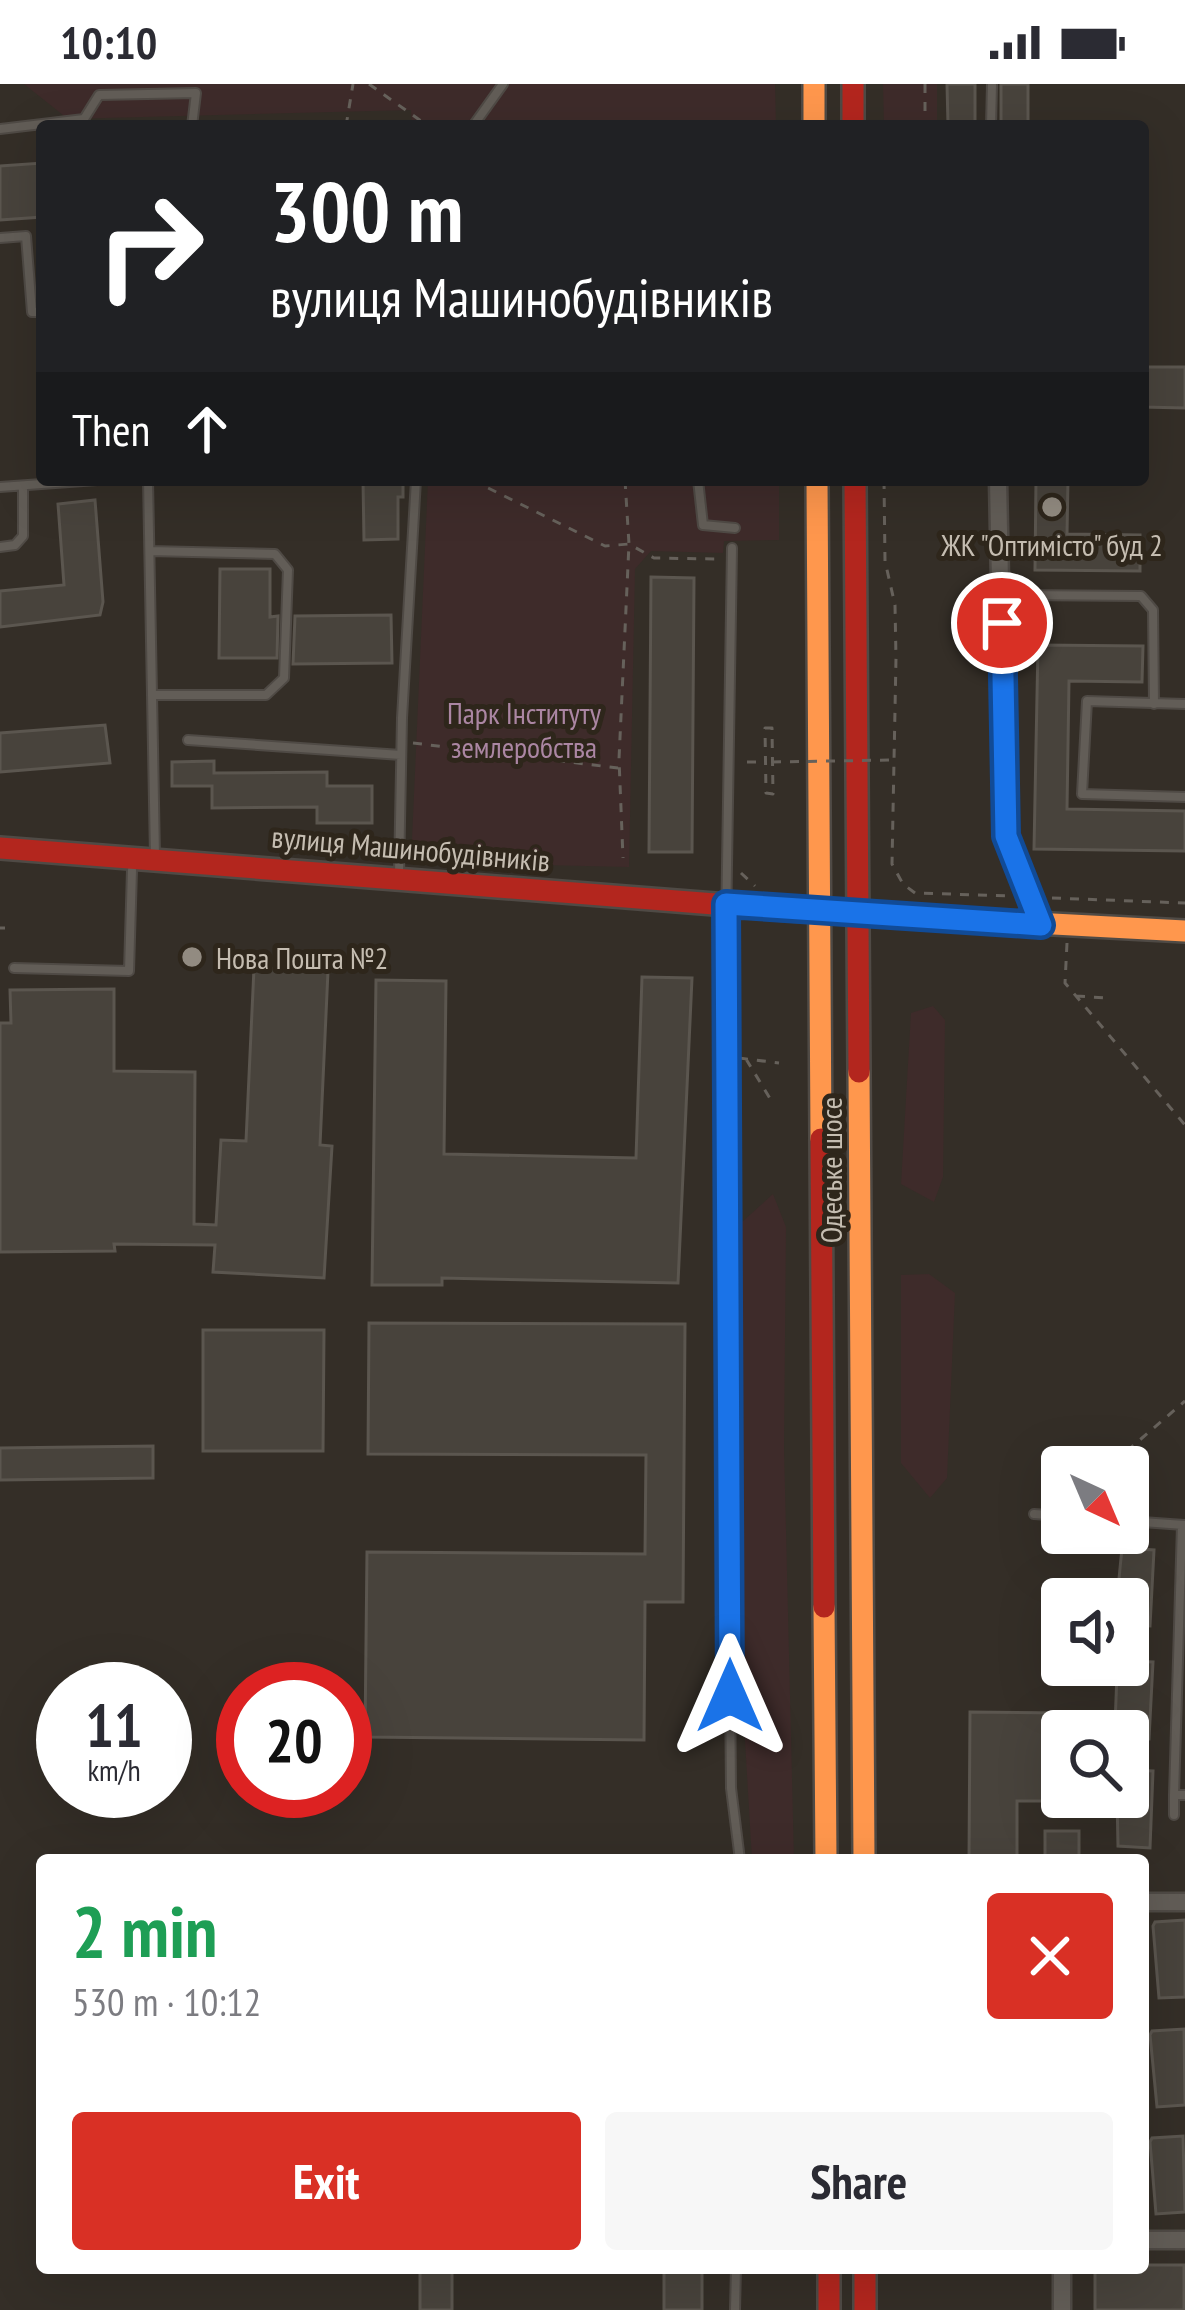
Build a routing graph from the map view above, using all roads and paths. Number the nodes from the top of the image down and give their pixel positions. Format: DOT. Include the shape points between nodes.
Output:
graph roads {
  1 [pos="353,84"];
  2 [pos="369,84"];
  3 [pos="503,84"];
  4 [pos="814,84"];
  5 [pos="853,84"];
  6 [pos="925,84"];
  7 [pos="992,84"];
  8 [pos="76,120"];
  9 [pos="193,120"];
  10 [pos="347,120"];
  11 [pos="420,120"];
  12 [pos="477,120"];
  13 [pos="814,120"];
  14 [pos="853,120"];
  15 [pos="925,120"];
  16 [pos="992,120"];
  17 [pos="36,125"];
  18 [pos="0,129"];
  19 [pos="0,238"];
  20 [pos="36,312"];
  21 [pos="36,485"];
  22 [pos="23,486"];
  23 [pos="148,486"];
  24 [pos="416,486"];
  25 [pos="484,486"];
  26 [pos="625,486"];
  27 [pos="699,486"];
  28 [pos="817,486"];
  29 [pos="855,486"];
  30 [pos="867,486"];
  31 [pos="884,486"];
  32 [pos="998,486"];
  33 [pos="0,488"];
  34 [pos="856,523"];
  35 [pos="735,528"];
  36 [pos="629,544"];
  37 [pos="0,547"];
  38 [pos="150,551"];
  39 [pos="732,553"];
  40 [pos="1002,595"];
  41 [pos="152,695"];
  42 [pos="1154,704"];
  43 [pos="1185,704"];
  44 [pos="188,740"];
  45 [pos="401,742"];
  46 [pos="401,755"];
  47 [pos="892,760"];
  48 [pos="765,761"];
  49 [pos="747,762"];
  50 [pos="772,762"];
  51 [pos="619,768"];
  52 [pos="1185,797"];
  53 [pos="892,801"];
  54 [pos="0,848"];
  55 [pos="155,857"];
  56 [pos="623,858"];
  57 [pos="132,870"];
  58 [pos="399,877"];
  59 [pos="726,904"];
  60 [pos="818,912"];
  61 [pos="858,914"];
  62 [pos="1041,925"];
  63 [pos="1185,931"];
  64 [pos="1067,943"];
  65 [pos="14,968"];
  66 [pos="1075,996"];
  67 [pos="1106,998"];
  68 [pos="724,1056"];
  69 [pos="746,1059"];
  70 [pos="778,1063"];
  71 [pos="775,1105"];
  72 [pos="1185,1125"];
  73 [pos="1185,1400"];
  74 [pos="1132,1446"];
  75 [pos="1034,1514"];
  76 [pos="1041,1514"];
  77 [pos="1149,1522"];
  78 [pos="1184,1525"];
  79 [pos="1182,1599"];
  80 [pos="1179,1795"];
  81 [pos="1174,1815"];
  82 [pos="864,1851"];
  83 [pos="739,1854"];
  84 [pos="826,1854"];
  85 [pos="1149,1902"];
  86 [pos="1185,1902"];
  87 [pos="1149,2240"];
  88 [pos="1185,2240"];
  89 [pos="736,2274"];
  90 [pos="829,2274"];
  91 [pos="865,2274"];
  92 [pos="1062,2274"];
  93 [pos="734,2310"];
  94 [pos="829,2310"];
  95 [pos="866,2310"];
  96 [pos="1062,2310"];
  1 -- 10 [label="path"];
  2 -- 11 [label="path"];
  3 -- 12 [label="lane"];
  4 -- 13 [label="main road"];
  5 -- 14 [label="main road"];
  6 -- 15 [label="path"];
  7 -- 16 [label="lane"];
  8 -- 9 [label="lane" via="99,94 196,93"];
  17 -- 18 [label="lane"];
  19 -- 20 [label="lane" via="26,236"];
  21 -- 22 [label="lane"];
  22 -- 33 [label="lane"];
  22 -- 37 [label="lane" via="23,536"];
  23 -- 38 [label="lane"];
  24 -- 45 [label="lane"];
  25 -- 36 [label="path" via="605,546"];
  26 -- 36 [label="path"];
  27 -- 35 [label="lane" via="703,525"];
  28 -- 60 [label="main road, Одеське шосе"];
  29 -- 34 [label="main road, Одеське шосе"];
  30 -- 34 [label="lane"];
  31 -- 47 [label="path" via="895,623"];
  32 -- 40 [label="street"];
  34 -- 61 [label="main road, Одеське шосе"];
  36 -- 39 [label="path" via="654,558"];
  36 -- 51 [label="path"];
  38 -- 41 [label="lane"];
  38 -- 41 [label="lane" via="275,554 288,570 284,678 266,695"];
  39 -- 59 [label="lane"];
  40 -- 42 [label="lane" via="1141,596 1153,610"];
  40 -- 62 [label="street" via="1006,836"];
  41 -- 55 [label="lane"];
  42 -- 43 [label="lane"];
  42 -- 52 [label="lane" via="1087,701 1082,794"];
  44 -- 46 [label="lane"];
  45 -- 46 [label="lane"];
  45 -- 51 [label="path"];
  46 -- 58 [label="lane"];
  47 -- 50 [label="path, bridge"];
  47 -- 53 [label="path"];
  48 -- 49 [label="path"];
  48 -- 50 [label="path" via="766,793 773,794"];
  48 -- 50 [label="path" via="765,728 772,728"];
  51 -- 56 [label="path"];
  54 -- 55 [label="main road, вулиця Машинобудівників"];
  55 -- 58 [label="main road, вулиця Машинобудівників"];
  57 -- 65 [label="lane" via="128,971"];
  58 -- 59 [label="main road, вулиця Машинобудівників"];
  59 -- 60 [label="main road, вулиця Машинобудівників"];
  59 -- 68 [label="lane"];
  60 -- 61 [label="main road, вулиця Машинобудівників"];
  60 -- 84 [label="main road, Одеське шосе"];
  61 -- 62 [label="main road, вулиця Машинобудівників"];
  61 -- 82 [label="main road, Одеське шосе"];
  62 -- 63 [label="main road, вулиця Машинобудівників"];
  64 -- 66 [label="path" via="1065,983"];
  66 -- 67 [label="path"];
  66 -- 72 [label="path"];
  68 -- 69 [label="path"];
  68 -- 83 [label="lane" via="731,1788"];
  69 -- 70 [label="path"];
  69 -- 71 [label="path"];
  73 -- 74 [label="path"];
  75 -- 76 [label="lane"];
  77 -- 78 [label="lane"];
  78 -- 79 [label="lane"];
  79 -- 80 [label="lane"];
  80 -- 81 [label="lane"];
  85 -- 86 [label="street"];
  87 -- 88 [label="street"];
  89 -- 93 [label="lane"];
  90 -- 94 [label="main road"];
  91 -- 95 [label="main road"];
  92 -- 96 [label="street"];
}
